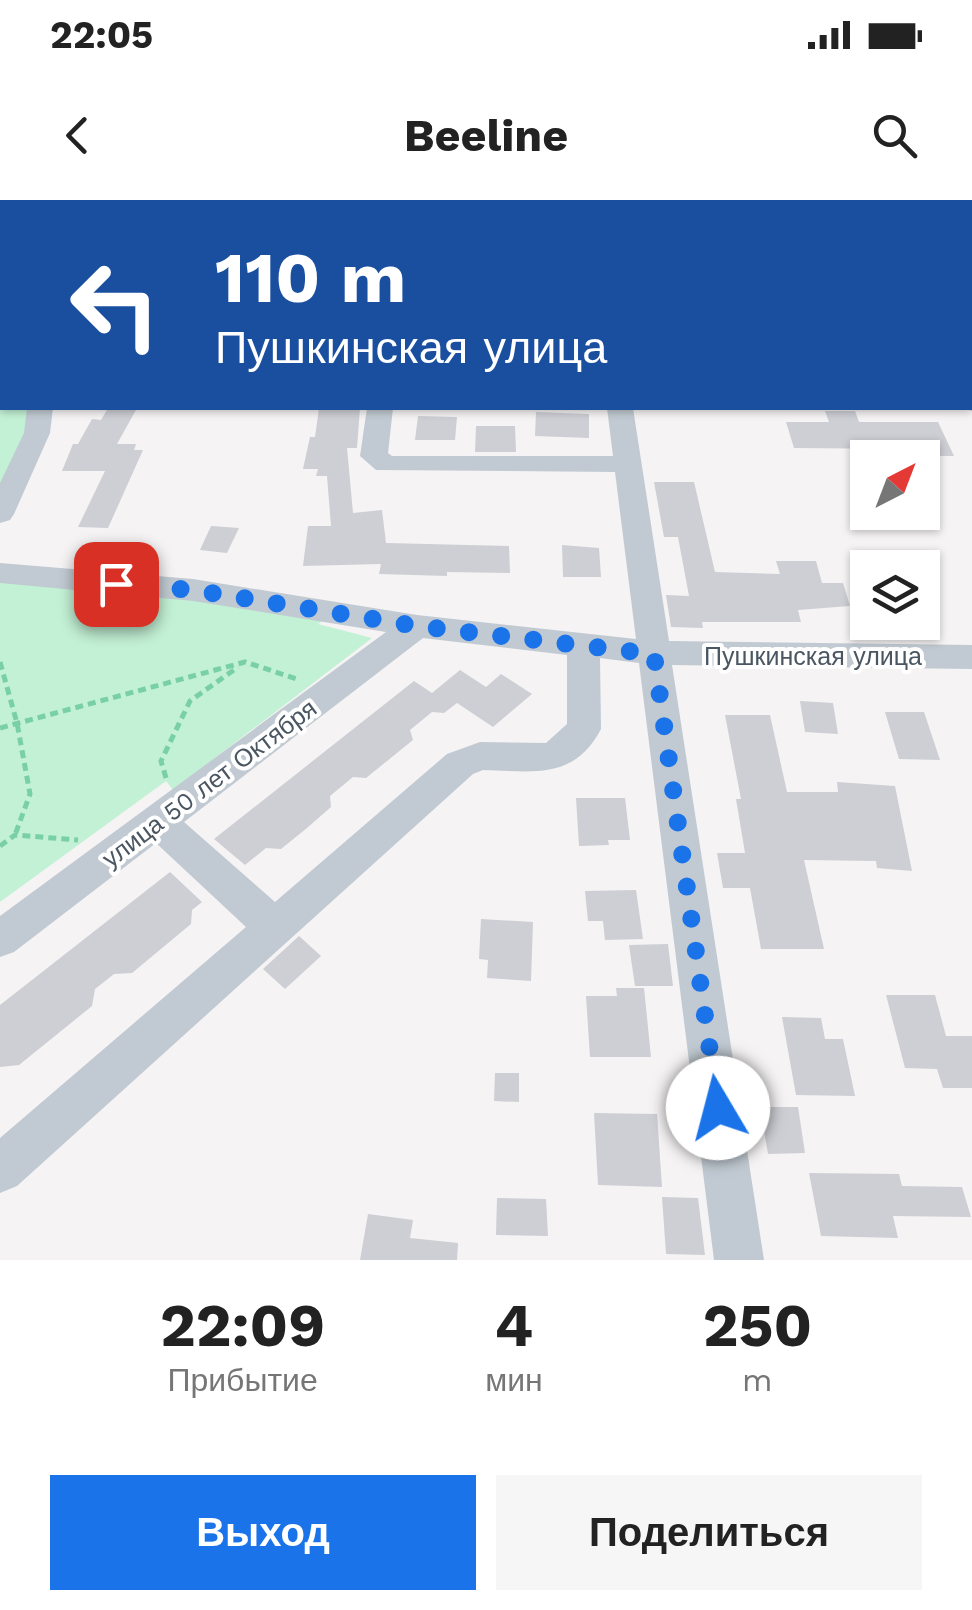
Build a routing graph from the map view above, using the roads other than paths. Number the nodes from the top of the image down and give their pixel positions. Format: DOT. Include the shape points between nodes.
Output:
graph roads {
  1 [pos="40,410"];
  2 [pos="380,410"];
  3 [pos="620,410"];
  4 [pos="626,464"];
  5 [pos="0,514"];
  6 [pos="0,573"];
  7 [pos="417,626"];
  8 [pos="583,644"];
  9 [pos="654,654"];
  10 [pos="972,657"];
  11 [pos="144,831"];
  12 [pos="274,927"];
  13 [pos="0,939"];
  14 [pos="0,1169"];
  15 [pos="739,1260"];
  1 -- 5 [label="street" via="37,433"];
  2 -- 4 [label="street" via="374,456 386,464"];
  3 -- 4 [label="street"];
  4 -- 9 [label="street"];
  6 -- 7 [label="street, Пушкинская улица" via="193,590"];
  7 -- 8 [label="street, Пушкинская улица"];
  7 -- 11 [label="street, улица 50 лет Октября"];
  8 -- 9 [label="street, Пушкинская улица"];
  8 -- 12 [label="street" via="584,729 554,756 480,756 460,764"];
  9 -- 10 [label="street, Пушкинская улица"];
  9 -- 15 [label="street"];
  11 -- 12 [label="street"];
  11 -- 13 [label="street, улица 50 лет Октября"];
  12 -- 14 [label="street"];
}
